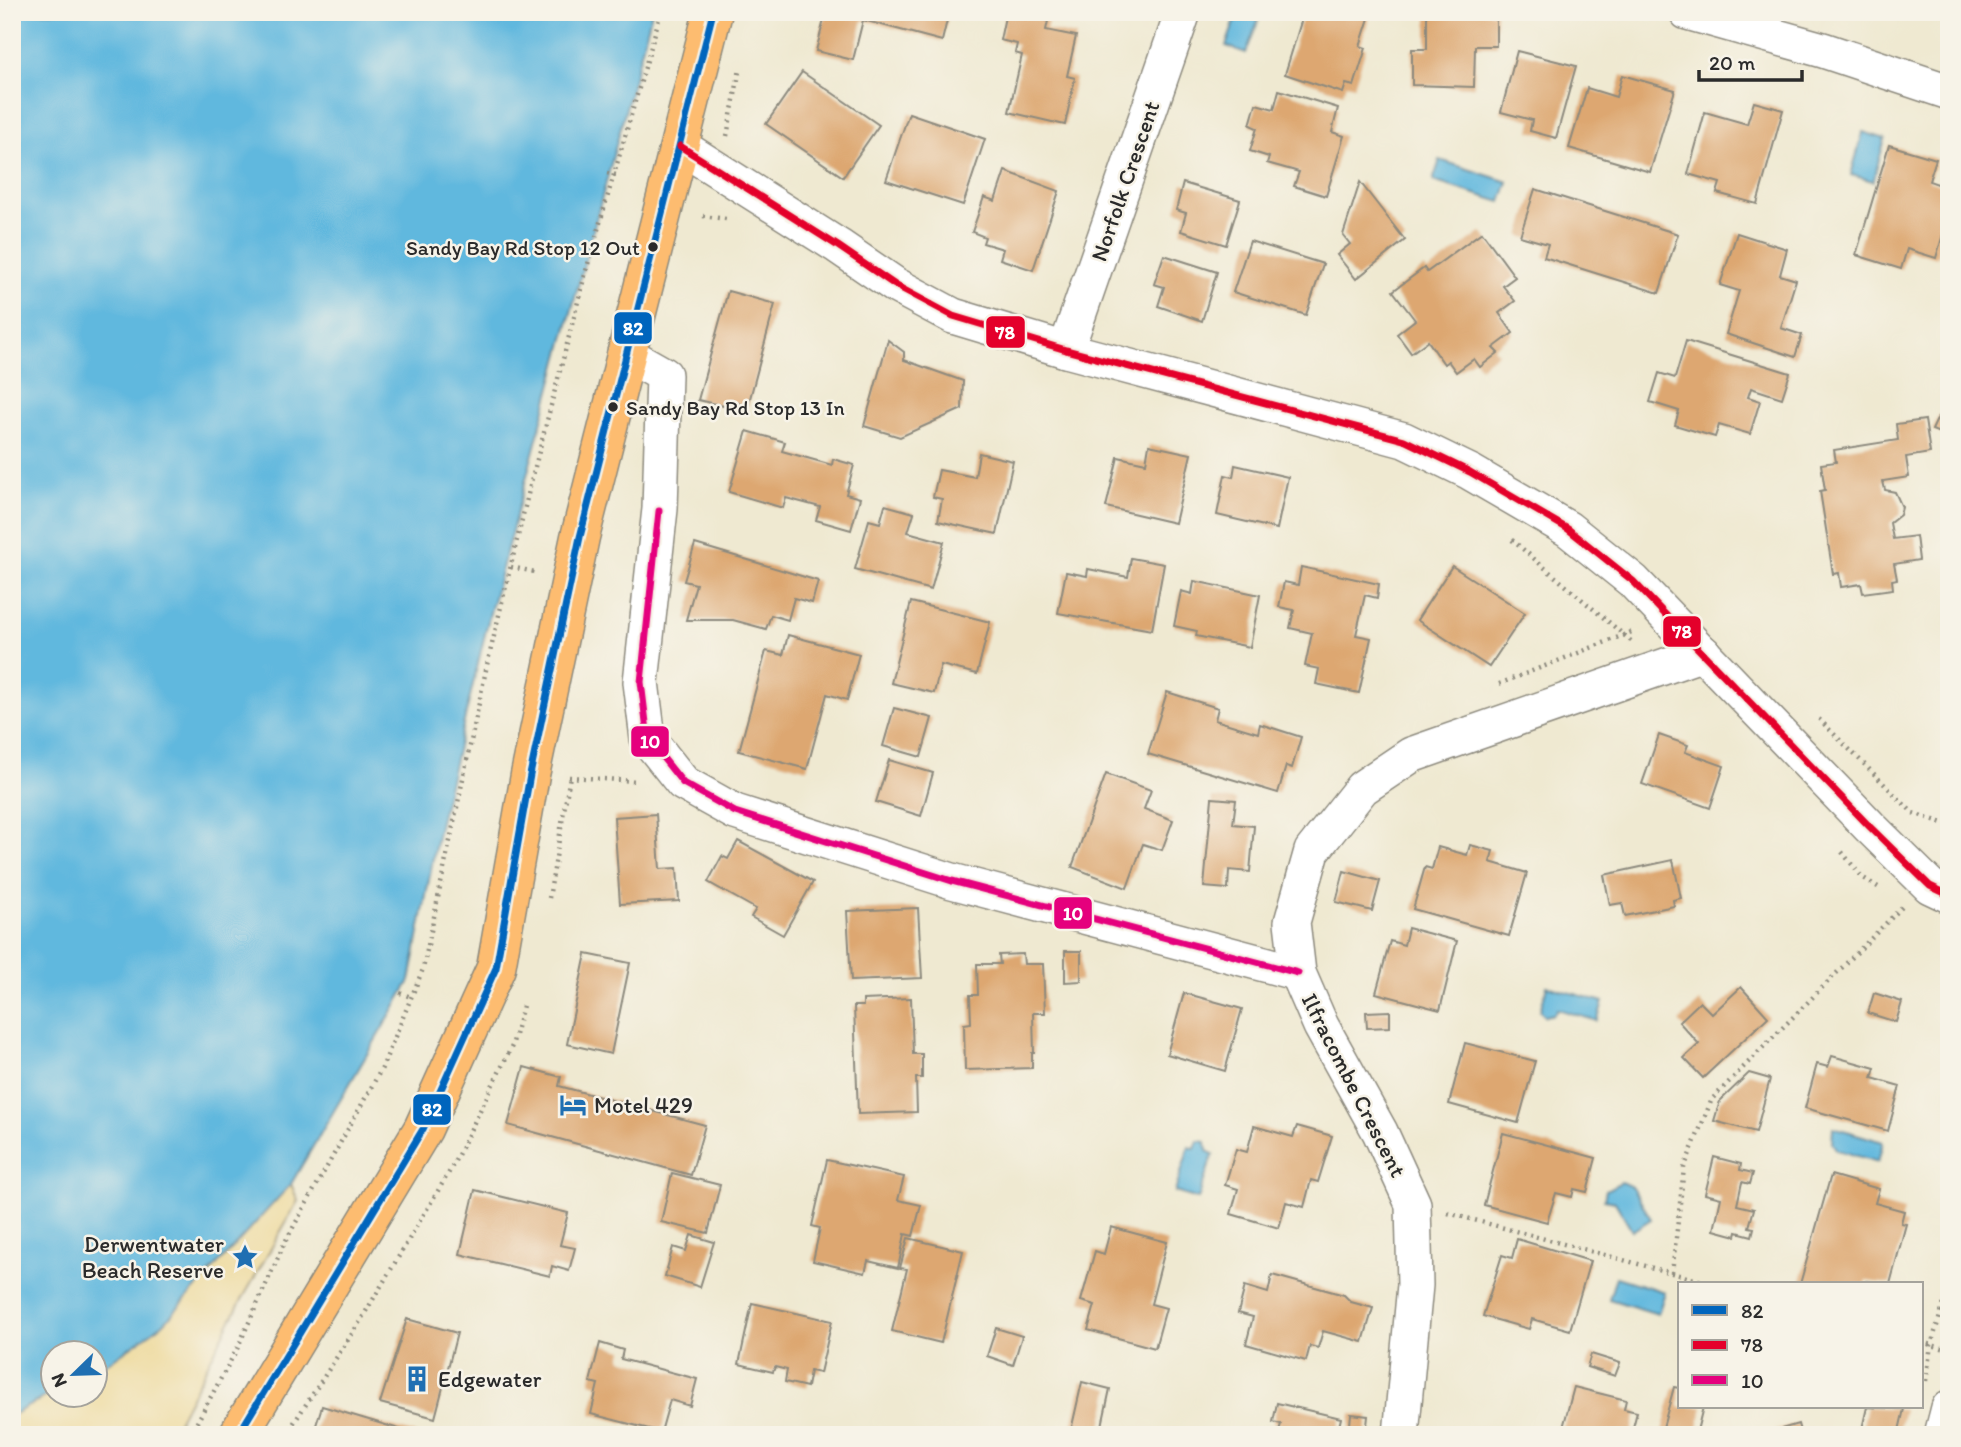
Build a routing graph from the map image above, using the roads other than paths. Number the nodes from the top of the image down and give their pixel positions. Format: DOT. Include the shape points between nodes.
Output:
graph roads {
  1 [pos="713,12"];
  2 [pos="1183,12"];
  3 [pos="1687,12"];
  4 [pos="1949,92"];
  5 [pos="680,146"];
  6 [pos="1066,350"];
  7 [pos="625,353"];
  8 [pos="1703,653"];
  9 [pos="1949,895"];
  10 [pos="1298,973"];
  11 [pos="1949,1408"];
  12 [pos="237,1435"];
  13 [pos="1401,1435"];
  14 [pos="1942,1435"];
  1 -- 5 [label="main road"];
  2 -- 6 [label="street, Norfolk Crescent"];
  3 -- 4 [label="street"];
  5 -- 6 [label="street" via="895,285 953,316"];
  5 -- 7 [label="main road"];
  6 -- 8 [label="street" via="1404,440 1568,529 1633,581"];
  7 -- 10 [label="street" via="664,375 660,509 641,682 648,739 683,783 735,812 952,881"];
  7 -- 12 [label="main road" via="577,548 496,968 423,1129"];
  8 -- 9 [label="street" via="1930,886"];
  8 -- 10 [label="street, Ilfracombe Crescent" via="1411,755 1362,789 1312,850 1292,922"];
  10 -- 13 [label="street, Ilfracombe Crescent" via="1413,1204 1415,1285"];
  11 -- 14 [label="street"];
}
